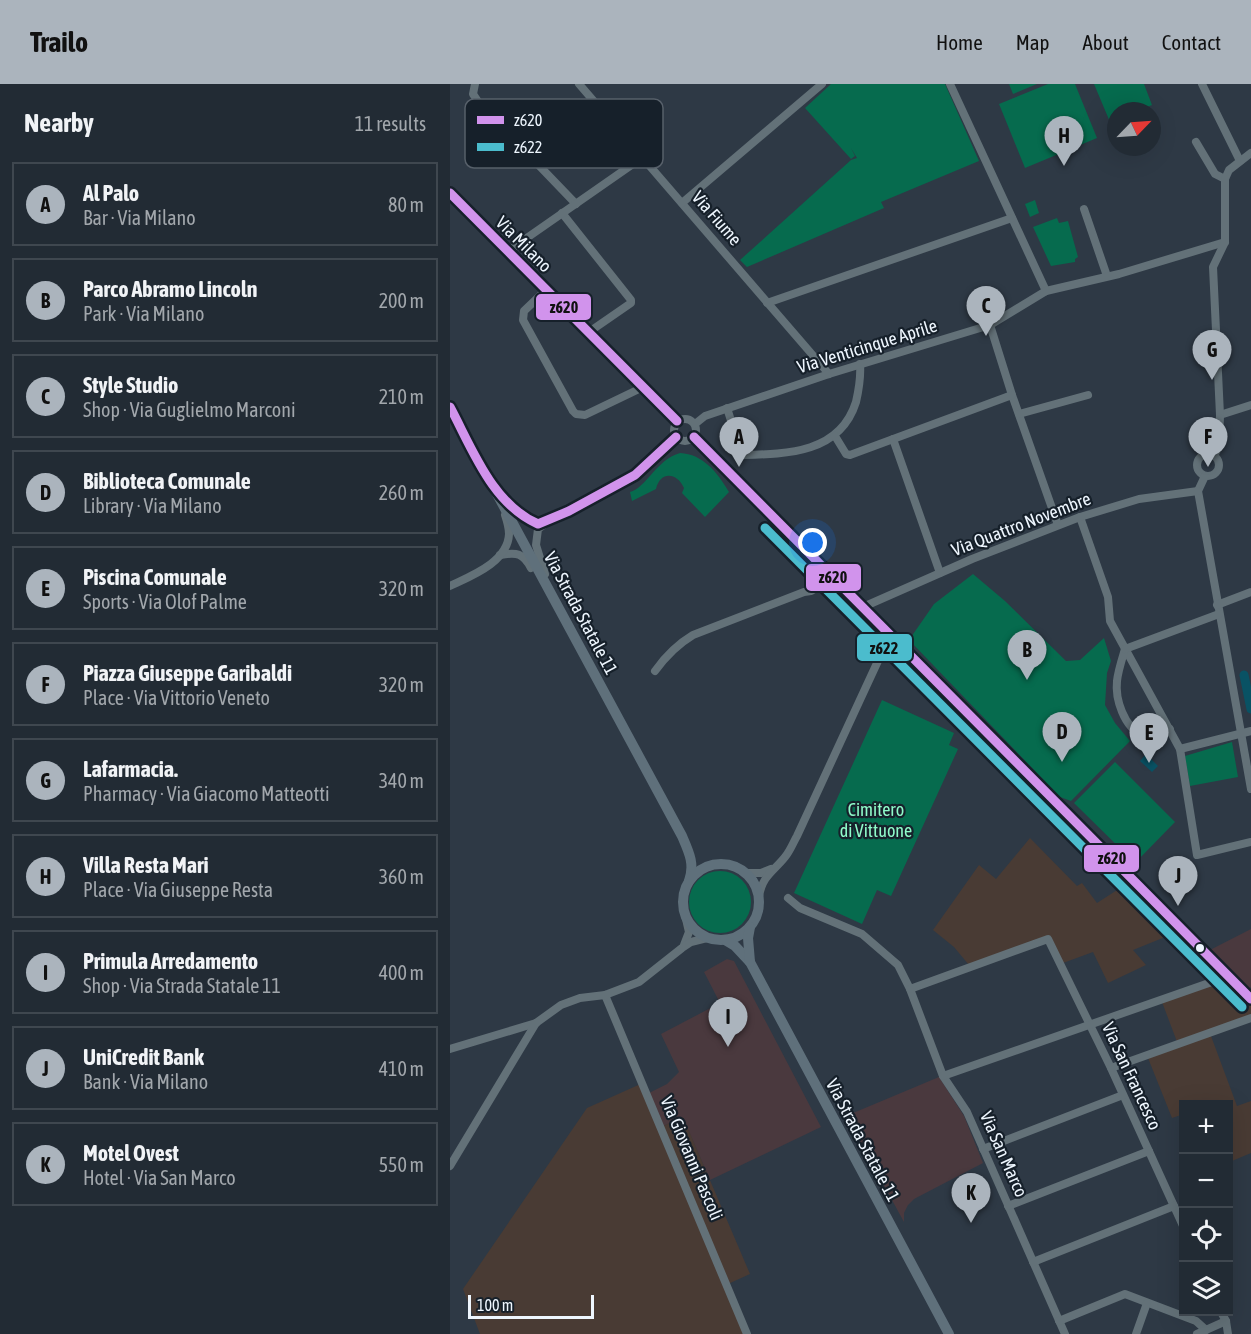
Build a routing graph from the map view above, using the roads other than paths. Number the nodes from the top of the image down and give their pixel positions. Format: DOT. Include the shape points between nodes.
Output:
graph roads {
  1 [pos="475,84"];
  2 [pos="579,84"];
  3 [pos="822,84"];
  4 [pos="950,84"];
  5 [pos="1202,84"];
  6 [pos="476,99"];
  7 [pos="592,99"];
  8 [pos="1196,142"];
  9 [pos="1251,153"];
  10 [pos="1240,161"];
  11 [pos="541,168"];
  12 [pos="627,168"];
  13 [pos="652,168"];
  14 [pos="1226,179"];
  15 [pos="450,193"];
  16 [pos="682,203"];
  17 [pos="576,204"];
  18 [pos="1084,209"];
  19 [pos="562,213"];
  20 [pos="1012,218"];
  21 [pos="1225,242"];
  22 [pos="508,251"];
  23 [pos="1107,276"];
  24 [pos="546,290"];
  25 [pos="1046,291"];
  26 [pos="767,303"];
  27 [pos="990,325"];
  28 [pos="589,332"];
  29 [pos="860,364"];
  30 [pos="830,374"];
  31 [pos="642,385"];
  32 [pos="1012,395"];
  33 [pos="1089,395"];
  34 [pos="1251,405"];
  35 [pos="450,407"];
  36 [pos="727,408"];
  37 [pos="1019,414"];
  38 [pos="1220,415"];
  39 [pos="677,421"];
  40 [pos="695,424"];
  41 [pos="835,436"];
  42 [pos="676,437"];
  43 [pos="694,437"];
  44 [pos="893,439"];
  45 [pos="1214,456"];
  46 [pos="1205,476"];
  47 [pos="1198,491"];
  48 [pos="498,493"];
  49 [pos="1080,516"];
  50 [pos="548,521"];
  51 [pos="1058,525"];
  52 [pos="500,555"];
  53 [pos="940,573"];
  54 [pos="833,578"];
  55 [pos="450,586"];
  56 [pos="1251,592"];
  57 [pos="557,605"];
  58 [pos="1217,605"];
  59 [pos="862,608"];
  60 [pos="1219,614"];
  61 [pos="890,635"];
  62 [pos="1125,649"];
  63 [pos="655,671"];
  64 [pos="1170,729"];
  65 [pos="1251,731"];
  66 [pos="1242,735"];
  67 [pos="1180,749"];
  68 [pos="1251,789"];
  69 [pos="682,836"];
  70 [pos="1251,842"];
  71 [pos="715,864"];
  72 [pos="771,869"];
  73 [pos="747,873"];
  74 [pos="689,881"];
  75 [pos="759,896"];
  76 [pos="788,898"];
  77 [pos="686,919"];
  78 [pos="750,927"];
  79 [pos="707,938"];
  80 [pos="725,940"];
  81 [pos="682,948"];
  82 [pos="750,962"];
  83 [pos="1229,976"];
  84 [pos="910,989"];
  85 [pos="605,995"];
  86 [pos="1249,995"];
  87 [pos="1251,1018"];
  88 [pos="536,1023"];
  89 [pos="1090,1024"];
  90 [pos="450,1049"];
  91 [pos="1111,1068"];
  92 [pos="943,1076"];
  93 [pos="1124,1095"];
  94 [pos="983,1149"];
  95 [pos="1149,1151"];
  96 [pos="450,1166"];
  97 [pos="1008,1206"];
  98 [pos="1174,1206"];
  99 [pos="1179,1217"];
  100 [pos="1033,1262"];
  101 [pos="1147,1303"];
  102 [pos="1224,1316"];
  103 [pos="1059,1321"];
  104 [pos="1226,1321"];
  105 [pos="1206,1330"];
  106 [pos="747,1334"];
  107 [pos="949,1334"];
  108 [pos="1065,1334"];
  109 [pos="1136,1334"];
  110 [pos="1197,1334"];
  111 [pos="1228,1334"];
  1 -- 6 [label="street"];
  2 -- 7 [label="street, Via Fiume"];
  3 -- 16 [label="street"];
  4 -- 20 [label="street"];
  5 -- 10 [label="street"];
  8 -- 14 [label="street" via="1215,174"];
  9 -- 10 [label="street"];
  10 -- 14 [label="street" via="1229,170"];
  11 -- 17 [label="street"];
  12 -- 17 [label="street"];
  13 -- 16 [label="street, Via Fiume"];
  14 -- 21 [label="street"];
  15 -- 22 [label="street, Via Milano"];
  16 -- 26 [label="street, Via Fiume"];
  17 -- 19 [label="street"];
  18 -- 23 [label="street"];
  19 -- 22 [label="street"];
  19 -- 28 [label="street" via="631,300"];
  20 -- 25 [label="street"];
  20 -- 26 [label="street"];
  21 -- 23 [label="street, Via Venticinque Aprile"];
  21 -- 38 [label="street" via="1213,267"];
  22 -- 24 [label="street, Via Milano"];
  23 -- 25 [label="street, Via Venticinque Aprile"];
  24 -- 28 [label="street, Via Milano"];
  24 -- 31 [label="street" via="524,311 523,320 576,414 585,415"];
  25 -- 27 [label="street, Via Venticinque Aprile"];
  26 -- 30 [label="street, Via Fiume"];
  27 -- 29 [label="street, Via Venticinque Aprile"];
  27 -- 32 [label="street"];
  28 -- 31 [label="street, Via Milano"];
  29 -- 30 [label="street, Via Venticinque Aprile"];
  29 -- 41 [label="street" via="855,405"];
  30 -- 36 [label="street, Via Venticinque Aprile"];
  31 -- 39 [label="street, Via Milano"];
  32 -- 37 [label="street"];
  32 -- 44 [label="street"];
  33 -- 37 [label="street"];
  34 -- 38 [label="street"];
  35 -- 48 [label="main road, Via Strada Statale 11"];
  36 -- 40 [label="street, Via Venticinque Aprile"];
  36 -- 41 [label="street" via="742,455 791,452"];
  37 -- 51 [label="street"];
  38 -- 45 [label="street" via="1219,446"];
  39 -- 40 [label="street" via="687,418"];
  39 -- 42 [label="street" via="673,429"];
  40 -- 43 [label="street"];
  41 -- 44 [label="street" via="850,455"];
  42 -- 43 [label="street" via="684,441"];
  42 -- 50 [label="street" via="634,475"];
  43 -- 54 [label="street"];
  44 -- 53 [label="street"];
  45 -- 46 [label="street" via="1218,470"];
  45 -- 46 [label="street" via="1207,454 1198,459 1198,469"];
  46 -- 47 [label="street"];
  47 -- 49 [label="street, Via Quattro Novembre" via="1139,499"];
  47 -- 58 [label="street"];
  48 -- 50 [label="street" via="523,519 538,524"];
  48 -- 52 [label="street" via="509,534"];
  48 -- 57 [label="main road, Via Strada Statale 11"];
  49 -- 51 [label="street, Via Quattro Novembre"];
  49 -- 62 [label="street" via="1108,597 1110,621"];
  50 -- 57 [label="street" via="538,529 536,545"];
  51 -- 53 [label="street, Via Quattro Novembre"];
  52 -- 55 [label="street" via="479,573"];
  52 -- 57 [label="street" via="518,553 525,557"];
  53 -- 59 [label="street, Via Quattro Novembre"];
  54 -- 59 [label="street"];
  54 -- 63 [label="street" via="811,591 693,635"];
  56 -- 58 [label="street"];
  57 -- 69 [label="main road, Via Strada Statale 11"];
  58 -- 60 [label="street"];
  59 -- 61 [label="street"];
  60 -- 62 [label="street"];
  60 -- 66 [label="street"];
  61 -- 72 [label="street" via="797,836 786,855"];
  61 -- 83 [label="street"];
  62 -- 64 [label="street"];
  62 -- 64 [label="street" via="1117,680 1121,710 1142,735 1154,736"];
  64 -- 67 [label="street"];
  65 -- 66 [label="street"];
  66 -- 67 [label="street"];
  66 -- 68 [label="street"];
  67 -- 70 [label="street" via="1197,855"];
  69 -- 71 [label="main road, Via Strada Statale 11" via="698,855"];
  69 -- 74 [label="main road, Via Strada Statale 11" via="692,860"];
  71 -- 73 [label="main road, Via Strada Statale 11" via="727,864"];
  71 -- 74 [label="main road"];
  72 -- 73 [label="street"];
  72 -- 75 [label="street"];
  73 -- 75 [label="main road"];
  74 -- 77 [label="main road, Via Strada Statale 11" via="682,906"];
  75 -- 78 [label="main road, Via Strada Statale 11" via="756,918"];
  76 -- 84 [label="street, Via San Marco" via="800,908 862,934 898,965"];
  77 -- 79 [label="main road"];
  77 -- 81 [label="street" via="689,932"];
  78 -- 80 [label="main road"];
  78 -- 82 [label="main road, Via Strada Statale 11"];
  79 -- 80 [label="main road"];
  79 -- 81 [label="street"];
  80 -- 82 [label="main road, Via Strada Statale 11"];
  81 -- 85 [label="street" via="639,982"];
  82 -- 107 [label="main road, Via Strada Statale 11"];
  83 -- 86 [label="street"];
  83 -- 89 [label="street"];
  84 -- 89 [label="street, Via San Francesco" via="1048,939"];
  84 -- 92 [label="street, Via San Marco"];
  85 -- 88 [label="street" via="561,1005"];
  85 -- 106 [label="street, Via Giovanni Pascoli"];
  87 -- 91 [label="street"];
  88 -- 90 [label="street"];
  88 -- 96 [label="street"];
  89 -- 91 [label="street, Via San Francesco"];
  89 -- 92 [label="street"];
  91 -- 93 [label="street, Via San Francesco"];
  92 -- 94 [label="street, Via San Marco" via="968,1112"];
  93 -- 94 [label="street"];
  93 -- 95 [label="street, Via San Francesco"];
  94 -- 97 [label="street, Via San Marco"];
  95 -- 97 [label="street"];
  95 -- 98 [label="street, Via San Francesco"];
  97 -- 100 [label="street, Via San Marco"];
  98 -- 99 [label="street, Via San Francesco"];
  98 -- 100 [label="street"];
  100 -- 103 [label="street, Via San Marco"];
  101 -- 103 [label="street" via="1125,1294"];
  101 -- 105 [label="street" via="1196,1321"];
  101 -- 109 [label="street"];
  102 -- 104 [label="street"];
  103 -- 108 [label="street, Via San Marco"];
  104 -- 105 [label="street"];
  104 -- 111 [label="street"];
  105 -- 110 [label="street"];
}
